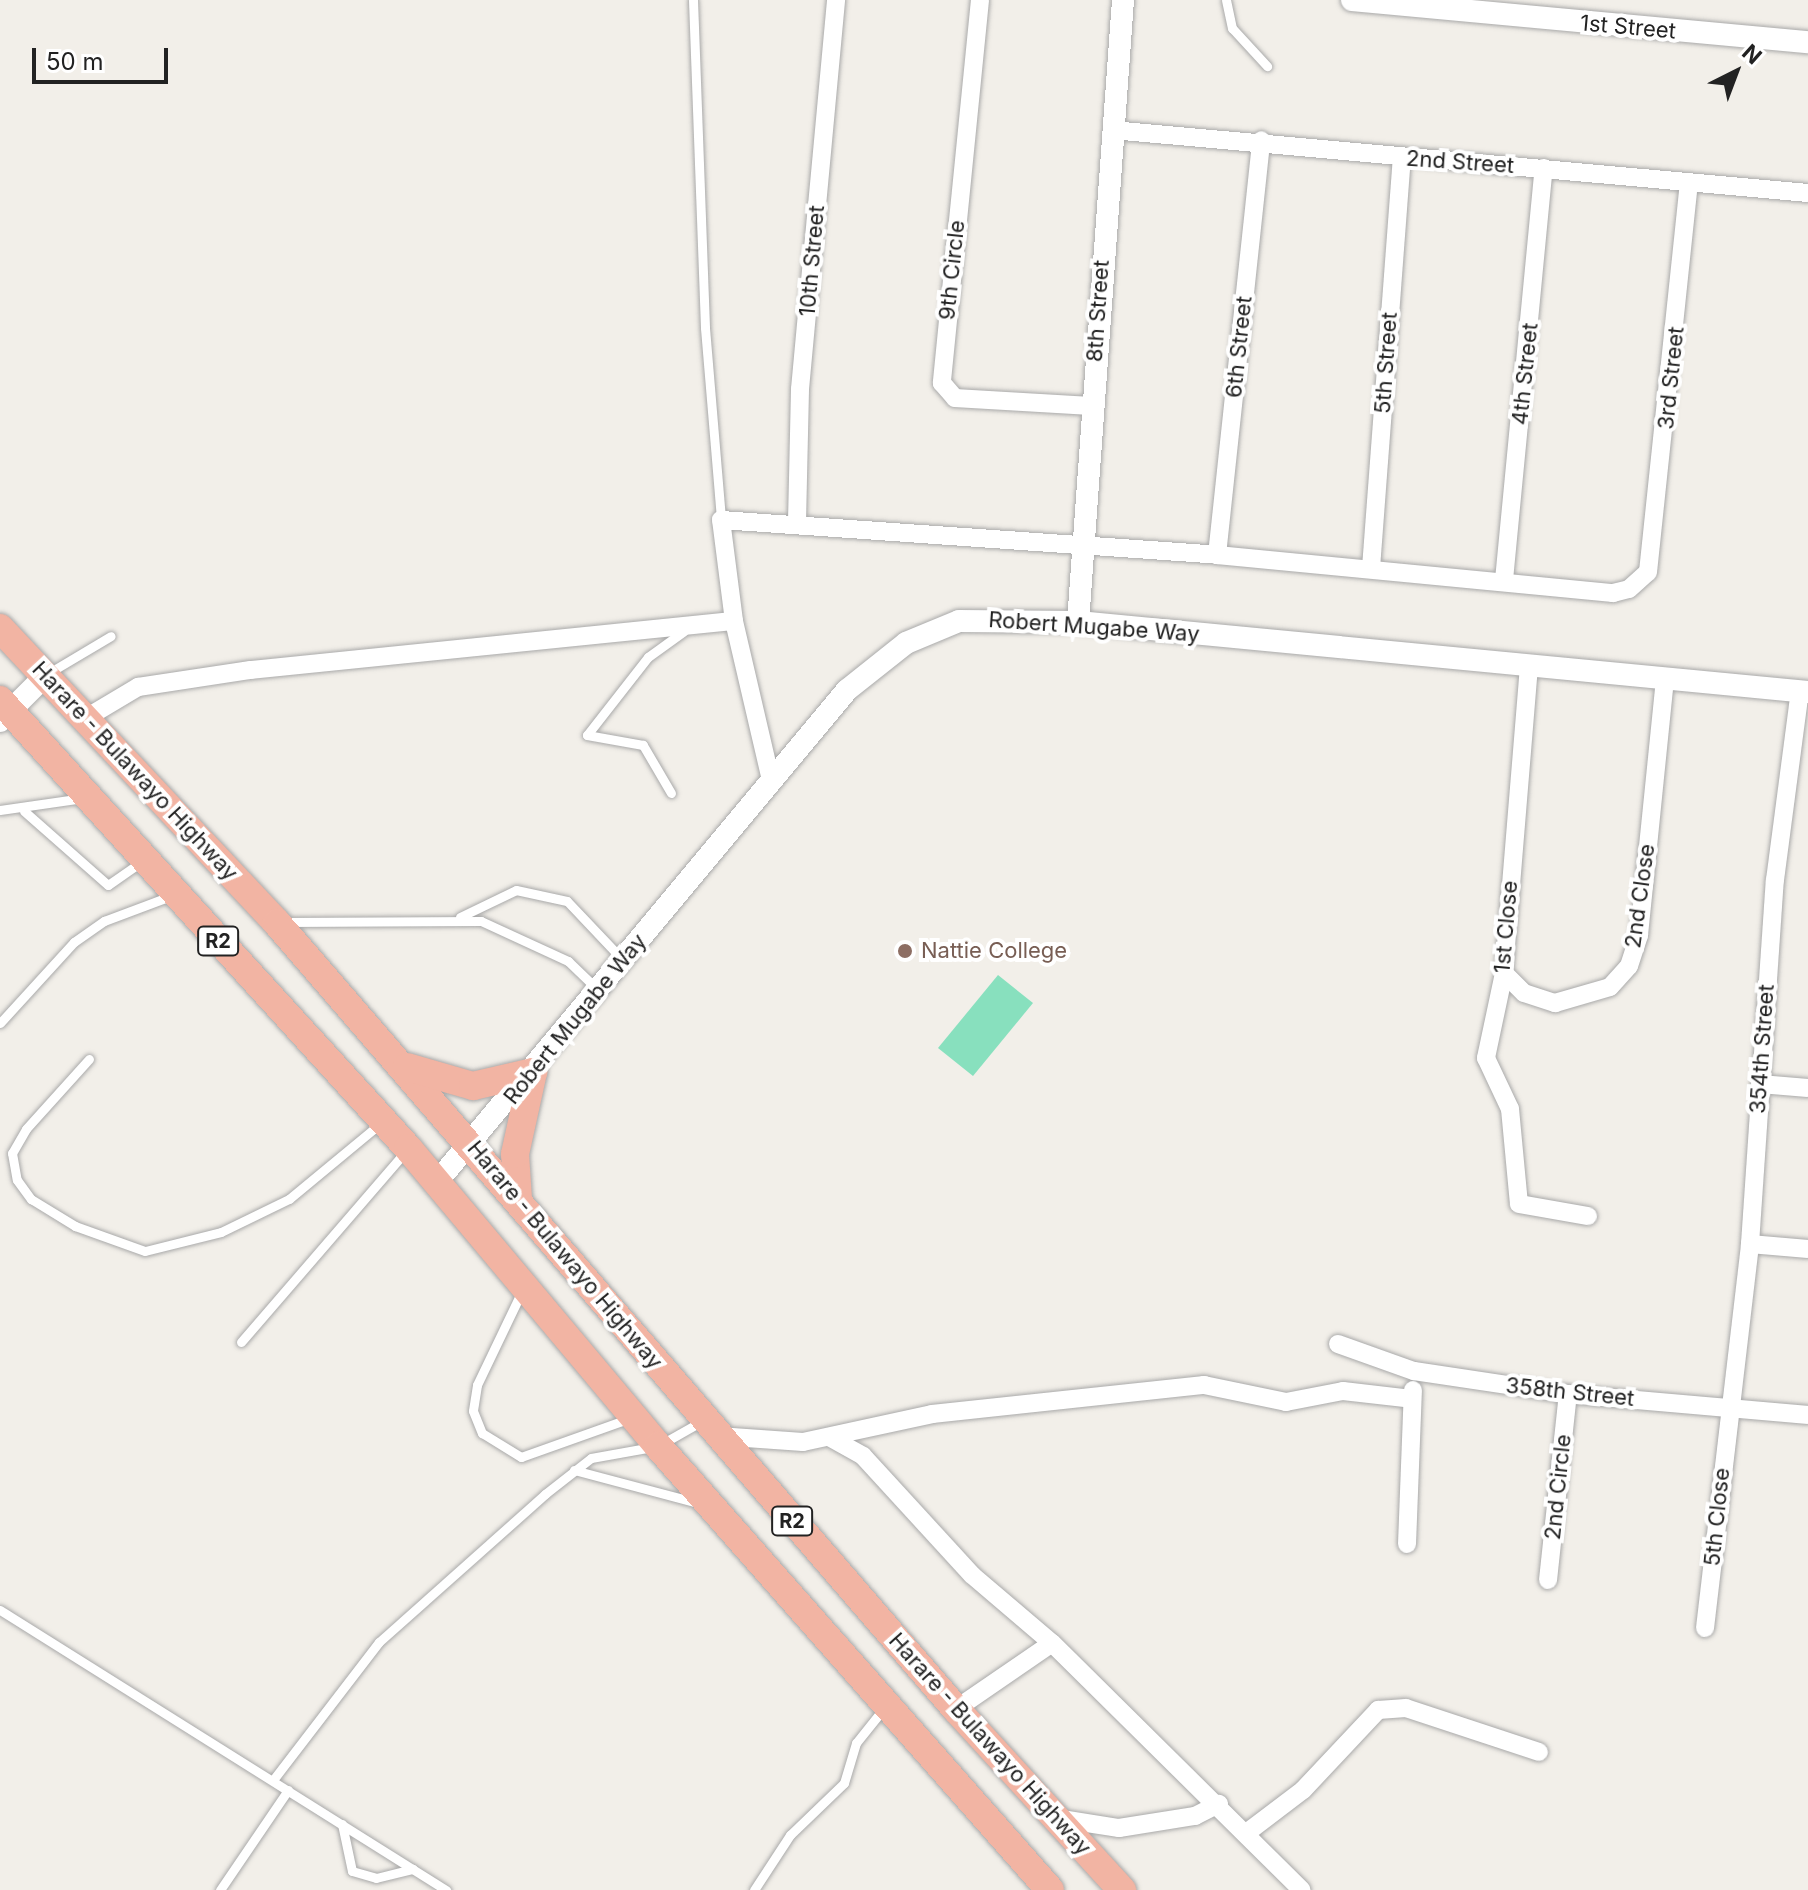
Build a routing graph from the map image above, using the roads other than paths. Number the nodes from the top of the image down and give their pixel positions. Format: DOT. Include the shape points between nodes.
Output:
graph roads {
  1 [pos="693,0"];
  2 [pos="836,0"];
  3 [pos="980,0"];
  4 [pos="1123,0"];
  5 [pos="1226,0"];
  6 [pos="1352,0"];
  7 [pos="1393,2"];
  8 [pos="1808,42"];
  9 [pos="1267,66"];
  10 [pos="1112,130"];
  11 [pos="1261,140"];
  12 [pos="1402,158"];
  13 [pos="1544,168"];
  14 [pos="1689,183"];
  15 [pos="1808,193"];
  16 [pos="1091,406"];
  17 [pos="721,520"];
  18 [pos="797,522"];
  19 [pos="1078,549"];
  20 [pos="1217,555"];
  21 [pos="1371,568"];
  22 [pos="1504,580"];
  23 [pos="734,621"];
  24 [pos="1078,622"];
  25 [pos="692,624"];
  26 [pos="0,628"];
  27 [pos="111,636"];
  28 [pos="1529,666"];
  29 [pos="47,674"];
  30 [pos="1665,679"];
  31 [pos="1804,692"];
  32 [pos="4,711"];
  33 [pos="86,718"];
  34 [pos="770,776"];
  35 [pos="671,793"];
  36 [pos="91,796"];
  37 [pos="0,810"];
  38 [pos="24,811"];
  39 [pos="145,859"];
  40 [pos="175,894"];
  41 [pos="460,917"];
  42 [pos="277,923"];
  43 [pos="623,960"];
  44 [pos="1504,973"];
  45 [pos="597,990"];
  46 [pos="0,1023"];
  47 [pos="89,1059"];
  48 [pos="401,1065"];
  49 [pos="533,1072"];
  50 [pos="1760,1084"];
  51 [pos="1808,1088"];
  52 [pos="383,1121"];
  53 [pos="472,1144"];
  54 [pos="408,1148"];
  55 [pos="437,1182"];
  56 [pos="518,1199"];
  57 [pos="1588,1216"];
  58 [pos="1750,1244"];
  59 [pos="1808,1249"];
  60 [pos="524,1287"];
  61 [pos="241,1342"];
  62 [pos="1338,1344"];
  63 [pos="1414,1371"];
  64 [pos="1568,1394"];
  65 [pos="1412,1399"];
  66 [pos="1730,1407"];
  67 [pos="1808,1415"];
  68 [pos="636,1418"];
  69 [pos="711,1428"];
  70 [pos="829,1437"];
  71 [pos="658,1446"];
  72 [pos="574,1470"];
  73 [pos="712,1508"];
  74 [pos="1407,1544"];
  75 [pos="1548,1580"];
  76 [pos="0,1610"];
  77 [pos="1705,1628"];
  78 [pos="1052,1643"];
  79 [pos="885,1707"];
  80 [pos="956,1709"];
  81 [pos="1539,1752"];
  82 [pos="273,1780"];
  83 [pos="288,1790"];
  84 [pos="1219,1804"];
  85 [pos="1054,1817"];
  86 [pos="342,1824"];
  87 [pos="1249,1831"];
  88 [pos="413,1869"];
  89 [pos="1038,1882"];
  90 [pos="220,1890"];
  91 [pos="446,1890"];
  92 [pos="754,1890"];
  93 [pos="1122,1890"];
  94 [pos="1302,1890"];
  1 -- 17 [label="lane" via="705,328"];
  2 -- 18 [label="street, 10th Street" via="800,389"];
  3 -- 16 [label="street, 9th Circle" via="942,383 955,398"];
  4 -- 10 [label="street, 8th Street"];
  5 -- 9 [label="lane" via="1237,36"];
  6 -- 7 [label="street, 1st Street"];
  7 -- 8 [label="street, 1st Street"];
  10 -- 11 [label="street, 2nd Street"];
  10 -- 16 [label="street, 8th Street"];
  11 -- 12 [label="street, 2nd Street"];
  11 -- 20 [label="street, 6th Street"];
  12 -- 13 [label="street, 2nd Street"];
  12 -- 21 [label="street, 5th Street"];
  13 -- 14 [label="street, 2nd Street"];
  13 -- 22 [label="street, 4th Street"];
  14 -- 15 [label="street, 2nd Street"];
  14 -- 22 [label="street, 3rd Street" via="1648,572 1613,593"];
  16 -- 19 [label="street, 8th Street"];
  17 -- 18 [label="street"];
  17 -- 23 [label="street"];
  18 -- 19 [label="street"];
  19 -- 20 [label="street"];
  19 -- 24 [label="street, 8th Street"];
  20 -- 21 [label="street"];
  21 -- 22 [label="street"];
  23 -- 25 [label="street"];
  23 -- 34 [label="street"];
  24 -- 28 [label="street, Robert Mugabe Way"];
  24 -- 34 [label="street, Robert Mugabe Way" via="983,617 906,643 847,690"];
  25 -- 33 [label="street" via="138,687"];
  25 -- 35 [label="lane" via="648,657 587,735 643,745"];
  26 -- 29 [label="highway, Harare - Bulawayo Highway / R2"];
  27 -- 29 [label="lane"];
  28 -- 30 [label="street, Robert Mugabe Way"];
  28 -- 44 [label="street, 1st Close"];
  29 -- 32 [label="street"];
  29 -- 33 [label="highway, Harare - Bulawayo Highway / R2"];
  30 -- 31 [label="street, Robert Mugabe Way"];
  30 -- 44 [label="street, 2nd Close" via="1639,935 1629,966 1610,987 1555,1003 1524,993"];
  31 -- 50 [label="street, 354th Street"];
  32 -- 36 [label="highway, R2"];
  33 -- 42 [label="highway, Harare - Bulawayo Highway / R2"];
  34 -- 43 [label="street, Robert Mugabe Way"];
  36 -- 38 [label="lane"];
  36 -- 39 [label="highway, R2"];
  37 -- 38 [label="lane"];
  38 -- 39 [label="lane" via="108,885"];
  39 -- 40 [label="highway, R2"];
  40 -- 46 [label="lane" via="104,921 74,942"];
  40 -- 52 [label="highway, R2"];
  41 -- 42 [label="lane"];
  41 -- 43 [label="lane" via="516,890 567,901"];
  41 -- 45 [label="lane" via="568,961"];
  42 -- 48 [label="highway, Harare - Bulawayo Highway / R2"];
  43 -- 45 [label="street, Robert Mugabe Way"];
  44 -- 57 [label="street, 1st Close" via="1485,1042 1510,1109 1512,1193 1531,1211"];
  45 -- 49 [label="street, Robert Mugabe Way"];
  47 -- 52 [label="lane" via="26,1129 12,1153 17,1180 31,1199 75,1226 145,1251 221,1232 289,1199"];
  48 -- 49 [label="highway" via="465,1086"];
  48 -- 53 [label="highway, Harare - Bulawayo Highway / R2"];
  49 -- 53 [label="street, Robert Mugabe Way"];
  49 -- 56 [label="highway" via="515,1154"];
  50 -- 51 [label="street"];
  50 -- 58 [label="street, 354th Street"];
  52 -- 54 [label="highway, R2"];
  53 -- 55 [label="street, Robert Mugabe Way"];
  53 -- 56 [label="highway, Harare - Bulawayo Highway / R2"];
  54 -- 55 [label="highway, R2"];
  54 -- 61 [label="lane"];
  55 -- 60 [label="highway, R2"];
  56 -- 69 [label="highway, Harare - Bulawayo Highway / R2"];
  58 -- 59 [label="street"];
  58 -- 66 [label="street, 354th Street"];
  60 -- 68 [label="highway, R2"];
  60 -- 68 [label="lane" via="477,1385 473,1411 482,1433 521,1457"];
  62 -- 63 [label="street, 358th Street"];
  63 -- 64 [label="street, 358th Street"];
  63 -- 65 [label="street"];
  64 -- 66 [label="street, 358th Street"];
  64 -- 75 [label="street, 2nd Circle"];
  65 -- 70 [label="street" via="1343,1391 1286,1402 1191,1386 932,1414"];
  65 -- 74 [label="street"];
  66 -- 67 [label="street, 358th Street"];
  66 -- 77 [label="street, 5th Close"];
  68 -- 71 [label="highway, R2"];
  69 -- 70 [label="street" via="803,1442"];
  69 -- 71 [label="lane"];
  69 -- 80 [label="highway, Harare - Bulawayo Highway / R2"];
  70 -- 78 [label="street" via="863,1456 972,1575"];
  71 -- 72 [label="lane" via="606,1452"];
  71 -- 73 [label="highway, R2"];
  72 -- 73 [label="lane"];
  72 -- 82 [label="lane" via="379,1642"];
  73 -- 79 [label="highway, R2"];
  76 -- 82 [label="lane"];
  78 -- 80 [label="street"];
  78 -- 84 [label="street"];
  79 -- 89 [label="highway, R2"];
  79 -- 92 [label="lane" via="856,1743 844,1783 790,1835"];
  80 -- 85 [label="highway, Harare - Bulawayo Highway / R2"];
  81 -- 87 [label="street" via="1406,1708 1378,1710 1303,1790"];
  82 -- 83 [label="lane"];
  83 -- 86 [label="lane"];
  83 -- 90 [label="lane"];
  84 -- 85 [label="street" via="1195,1816 1119,1828"];
  84 -- 87 [label="street"];
  85 -- 93 [label="highway, Harare - Bulawayo Highway / R2"];
  86 -- 88 [label="lane"];
  86 -- 88 [label="lane" via="352,1871 376,1878"];
  87 -- 94 [label="street"];
  88 -- 91 [label="lane"];
}
